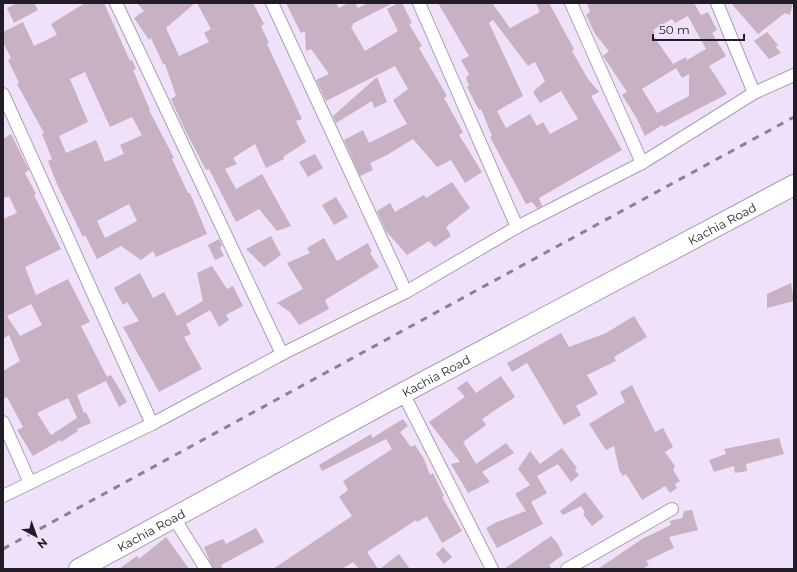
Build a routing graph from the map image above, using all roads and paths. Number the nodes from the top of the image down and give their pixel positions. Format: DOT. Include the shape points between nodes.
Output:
graph roads {
  1 [pos="116,3"];
  2 [pos="272,3"];
  3 [pos="420,3"];
  4 [pos="571,3"];
  5 [pos="717,3"];
  6 [pos="794,75"];
  7 [pos="754,93"];
  8 [pos="3,94"];
  9 [pos="642,163"];
  10 [pos="794,185"];
  11 [pos="517,227"];
  12 [pos="406,292"];
  13 [pos="282,354"];
  14 [pos="403,393"];
  15 [pos="3,422"];
  16 [pos="152,424"];
  17 [pos="30,483"];
  18 [pos="3,496"];
  19 [pos="672,509"];
  20 [pos="174,518"];
  21 [pos="79,569"];
  22 [pos="206,569"];
  23 [pos="492,569"];
  24 [pos="567,569"];
  1 -- 13 [label="street"];
  2 -- 12 [label="street"];
  3 -- 11 [label="street"];
  4 -- 9 [label="street"];
  5 -- 7 [label="street"];
  6 -- 7 [label="street"];
  7 -- 9 [label="street"];
  8 -- 16 [label="street"];
  9 -- 11 [label="street"];
  10 -- 14 [label="main road, Kachia Road"];
  11 -- 12 [label="street"];
  12 -- 13 [label="street"];
  13 -- 16 [label="street"];
  14 -- 20 [label="main road, Kachia Road"];
  14 -- 23 [label="street"];
  15 -- 17 [label="street"];
  16 -- 17 [label="street"];
  17 -- 18 [label="street"];
  19 -- 24 [label="street"];
  20 -- 21 [label="main road, Kachia Road"];
  20 -- 22 [label="street"];
}
